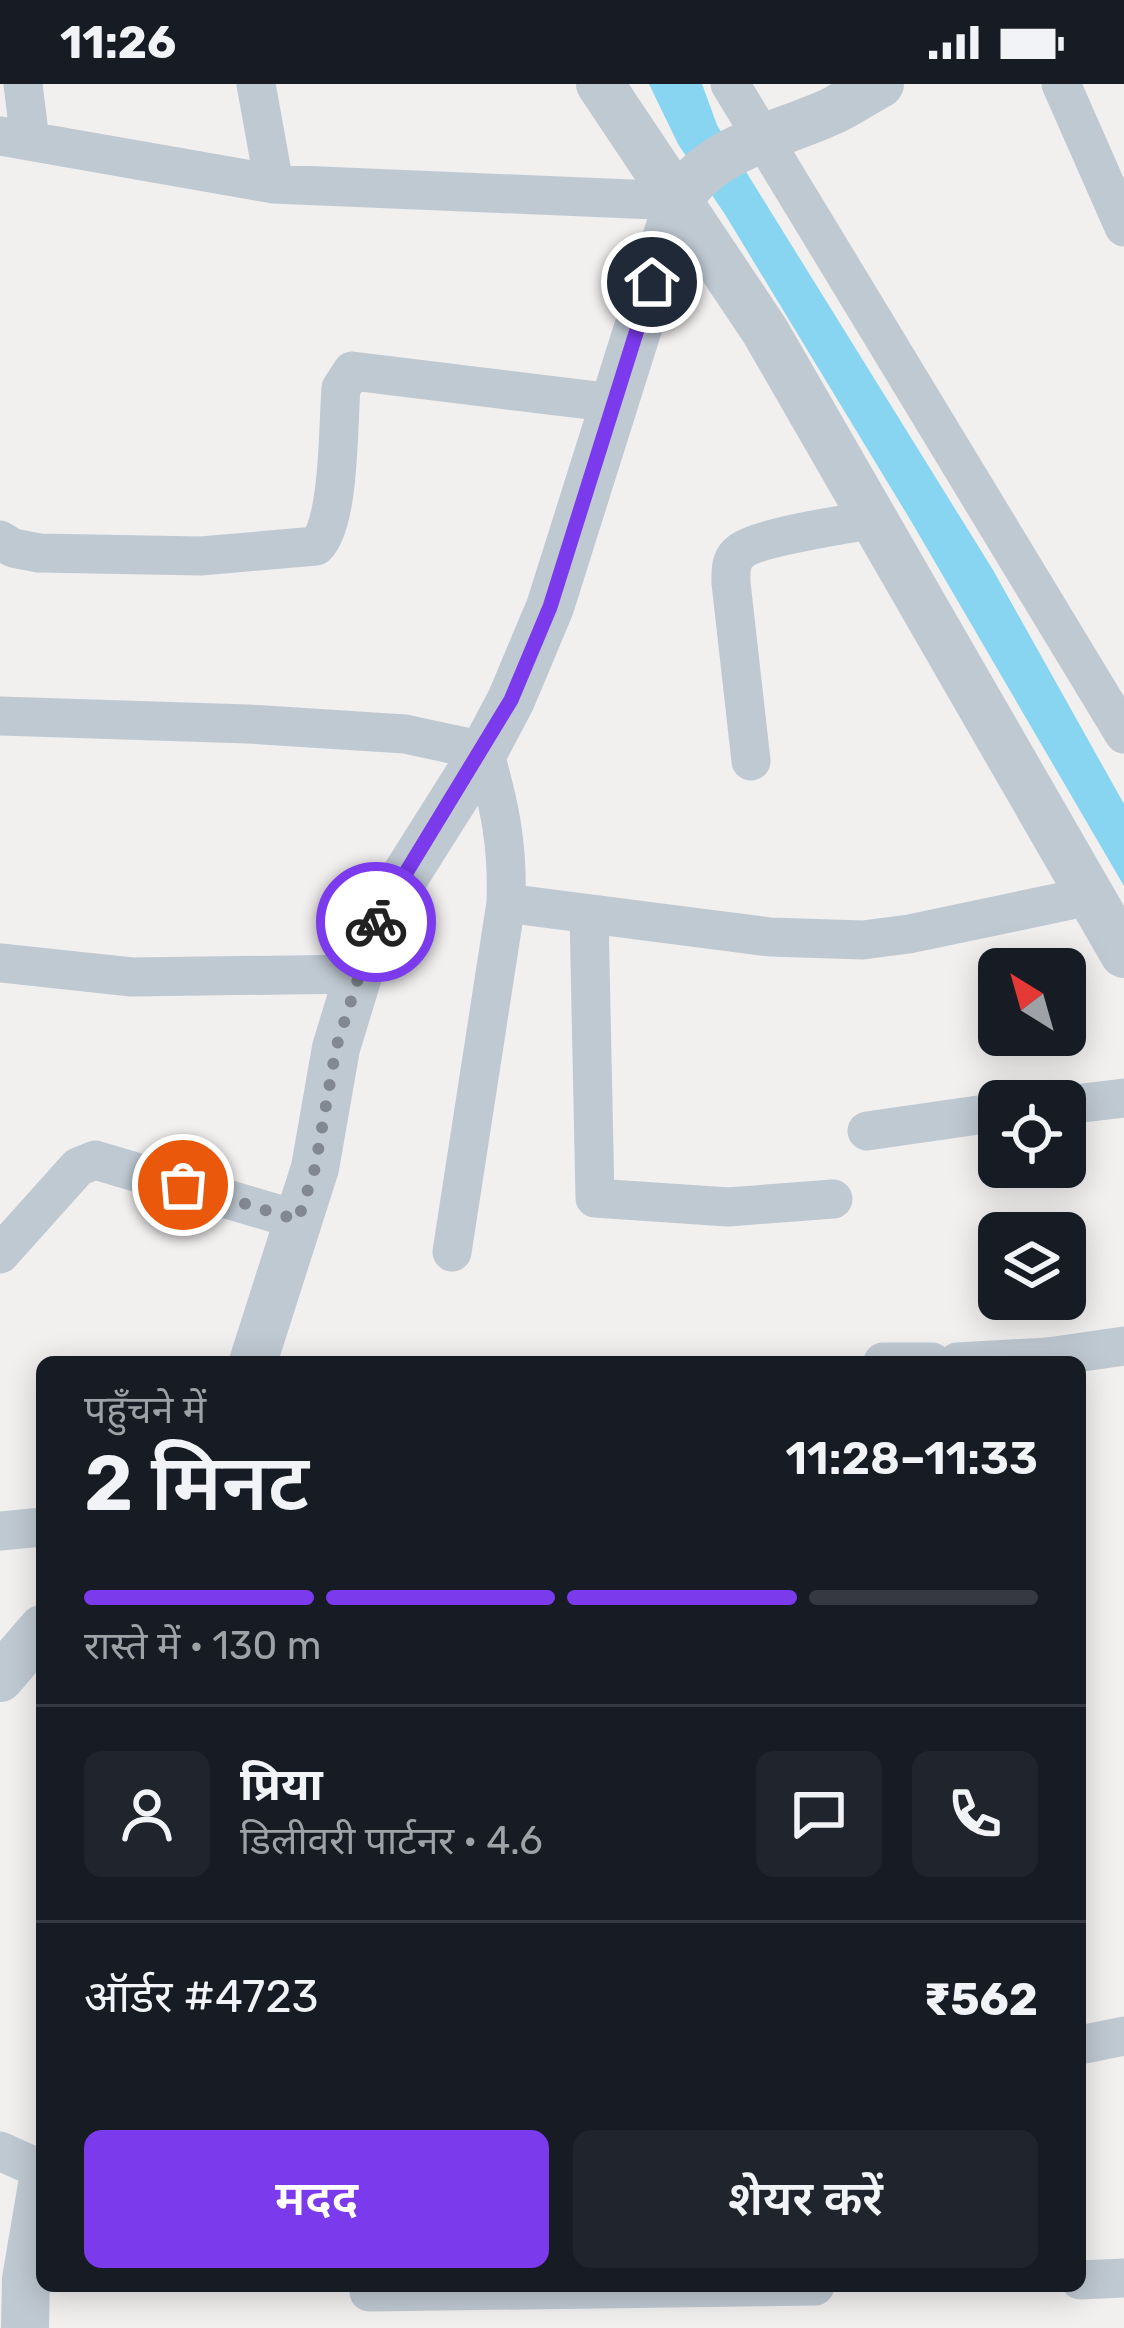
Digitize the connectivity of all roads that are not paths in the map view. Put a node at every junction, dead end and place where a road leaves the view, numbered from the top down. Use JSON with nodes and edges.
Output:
{"nodes":[{"id":1,"x":22,"y":84,"type":"edge"},
{"id":2,"x":256,"y":84,"type":"edge"},
{"id":3,"x":600,"y":84,"type":"edge"},
{"id":4,"x":730,"y":84,"type":"edge"},
{"id":5,"x":880,"y":84,"type":"edge"},
{"id":6,"x":1061,"y":84,"type":"edge"},
{"id":7,"x":15,"y":138,"type":"edge"},
{"id":8,"x":753,"y":140,"type":"junction"},
{"id":9,"x":274,"y":184,"type":"junction"},
{"id":10,"x":683,"y":192,"type":"junction"},
{"id":11,"x":1124,"y":227,"type":"edge"},
{"id":12,"x":614,"y":403,"type":"junction"},
{"id":13,"x":873,"y":519,"type":"junction"},
{"id":14,"x":0,"y":540,"type":"edge"},
{"id":15,"x":0,"y":716,"type":"edge"},
{"id":16,"x":1124,"y":734,"type":"edge"},
{"id":17,"x":484,"y":751,"type":"junction"},
{"id":18,"x":751,"y":761,"type":"dead end"},
{"id":19,"x":1090,"y":896,"type":"junction"},
{"id":20,"x":506,"y":903,"type":"junction"},
{"id":21,"x":589,"y":914,"type":"junction"},
{"id":22,"x":1124,"y":954,"type":"edge"},
{"id":23,"x":0,"y":963,"type":"edge"},
{"id":24,"x":359,"y":974,"type":"junction"},
{"id":25,"x":1124,"y":1098,"type":"edge"},
{"id":26,"x":1086,"y":1103,"type":"edge"},
{"id":27,"x":978,"y":1115,"type":"edge"},
{"id":28,"x":867,"y":1131,"type":"dead end"},
{"id":29,"x":833,"y":1199,"type":"dead end"},
{"id":30,"x":298,"y":1220,"type":"junction"},
{"id":31,"x":452,"y":1252,"type":"dead end"},
{"id":32,"x":0,"y":1254,"type":"edge"},
{"id":33,"x":1124,"y":1346,"type":"edge"},
{"id":34,"x":255,"y":1356,"type":"edge"},
{"id":35,"x":1055,"y":1356,"type":"edge"},
{"id":36,"x":36,"y":1528,"type":"edge"},
{"id":37,"x":0,"y":1531,"type":"edge"},
{"id":38,"x":36,"y":1636,"type":"edge"},
{"id":39,"x":0,"y":1678,"type":"edge"},
{"id":40,"x":1124,"y":2036,"type":"edge"},
{"id":41,"x":1086,"y":2044,"type":"edge"},
{"id":42,"x":0,"y":2150,"type":"edge"},
{"id":43,"x":36,"y":2167,"type":"edge"},
{"id":44,"x":36,"y":2218,"type":"edge"},
{"id":45,"x":13,"y":2277,"type":"edge"},
{"id":46,"x":1124,"y":2278,"type":"edge"},
{"id":47,"x":1086,"y":2280,"type":"edge"},
{"id":48,"x":647,"y":2292,"type":"edge"},
{"id":49,"x":368,"y":2302,"type":"edge"},
{"id":50,"x":26,"y":2328,"type":"edge"}],
"edges":[{"from":1,"to":7,"type":"street"},
{"from":2,"to":9,"type":"street"},
{"from":3,"to":10,"type":"street"},
{"from":4,"to":8,"type":"street"},
{"from":5,"to":8,"type":"street"},
{"from":6,"to":11,"type":"street"},
{"from":7,"to":9,"type":"street"},
{"from":8,"to":10,"type":"street"},
{"from":8,"to":16,"type":"street"},
{"from":9,"to":10,"type":"street"},
{"from":10,"to":12,"type":"street"},
{"from":10,"to":13,"type":"street"},
{"from":12,"to":14,"type":"street"},
{"from":12,"to":17,"type":"street"},
{"from":13,"to":18,"type":"street"},
{"from":13,"to":19,"type":"street"},
{"from":15,"to":17,"type":"street"},
{"from":17,"to":20,"type":"street"},
{"from":17,"to":24,"type":"street"},
{"from":19,"to":21,"type":"street"},
{"from":19,"to":22,"type":"street"},
{"from":20,"to":21,"type":"street"},
{"from":20,"to":31,"type":"street"},
{"from":21,"to":29,"type":"street"},
{"from":23,"to":24,"type":"street"},
{"from":24,"to":30,"type":"street"},
{"from":25,"to":26,"type":"street"},
{"from":27,"to":28,"type":"street"},
{"from":30,"to":32,"type":"street"},
{"from":30,"to":34,"type":"street"},
{"from":33,"to":35,"type":"street"},
{"from":36,"to":37,"type":"street"},
{"from":38,"to":39,"type":"street"},
{"from":40,"to":41,"type":"street"},
{"from":42,"to":43,"type":"street"},
{"from":44,"to":45,"type":"street"},
{"from":45,"to":50,"type":"street"},
{"from":46,"to":47,"type":"street"},
{"from":48,"to":49,"type":"street"}]}
